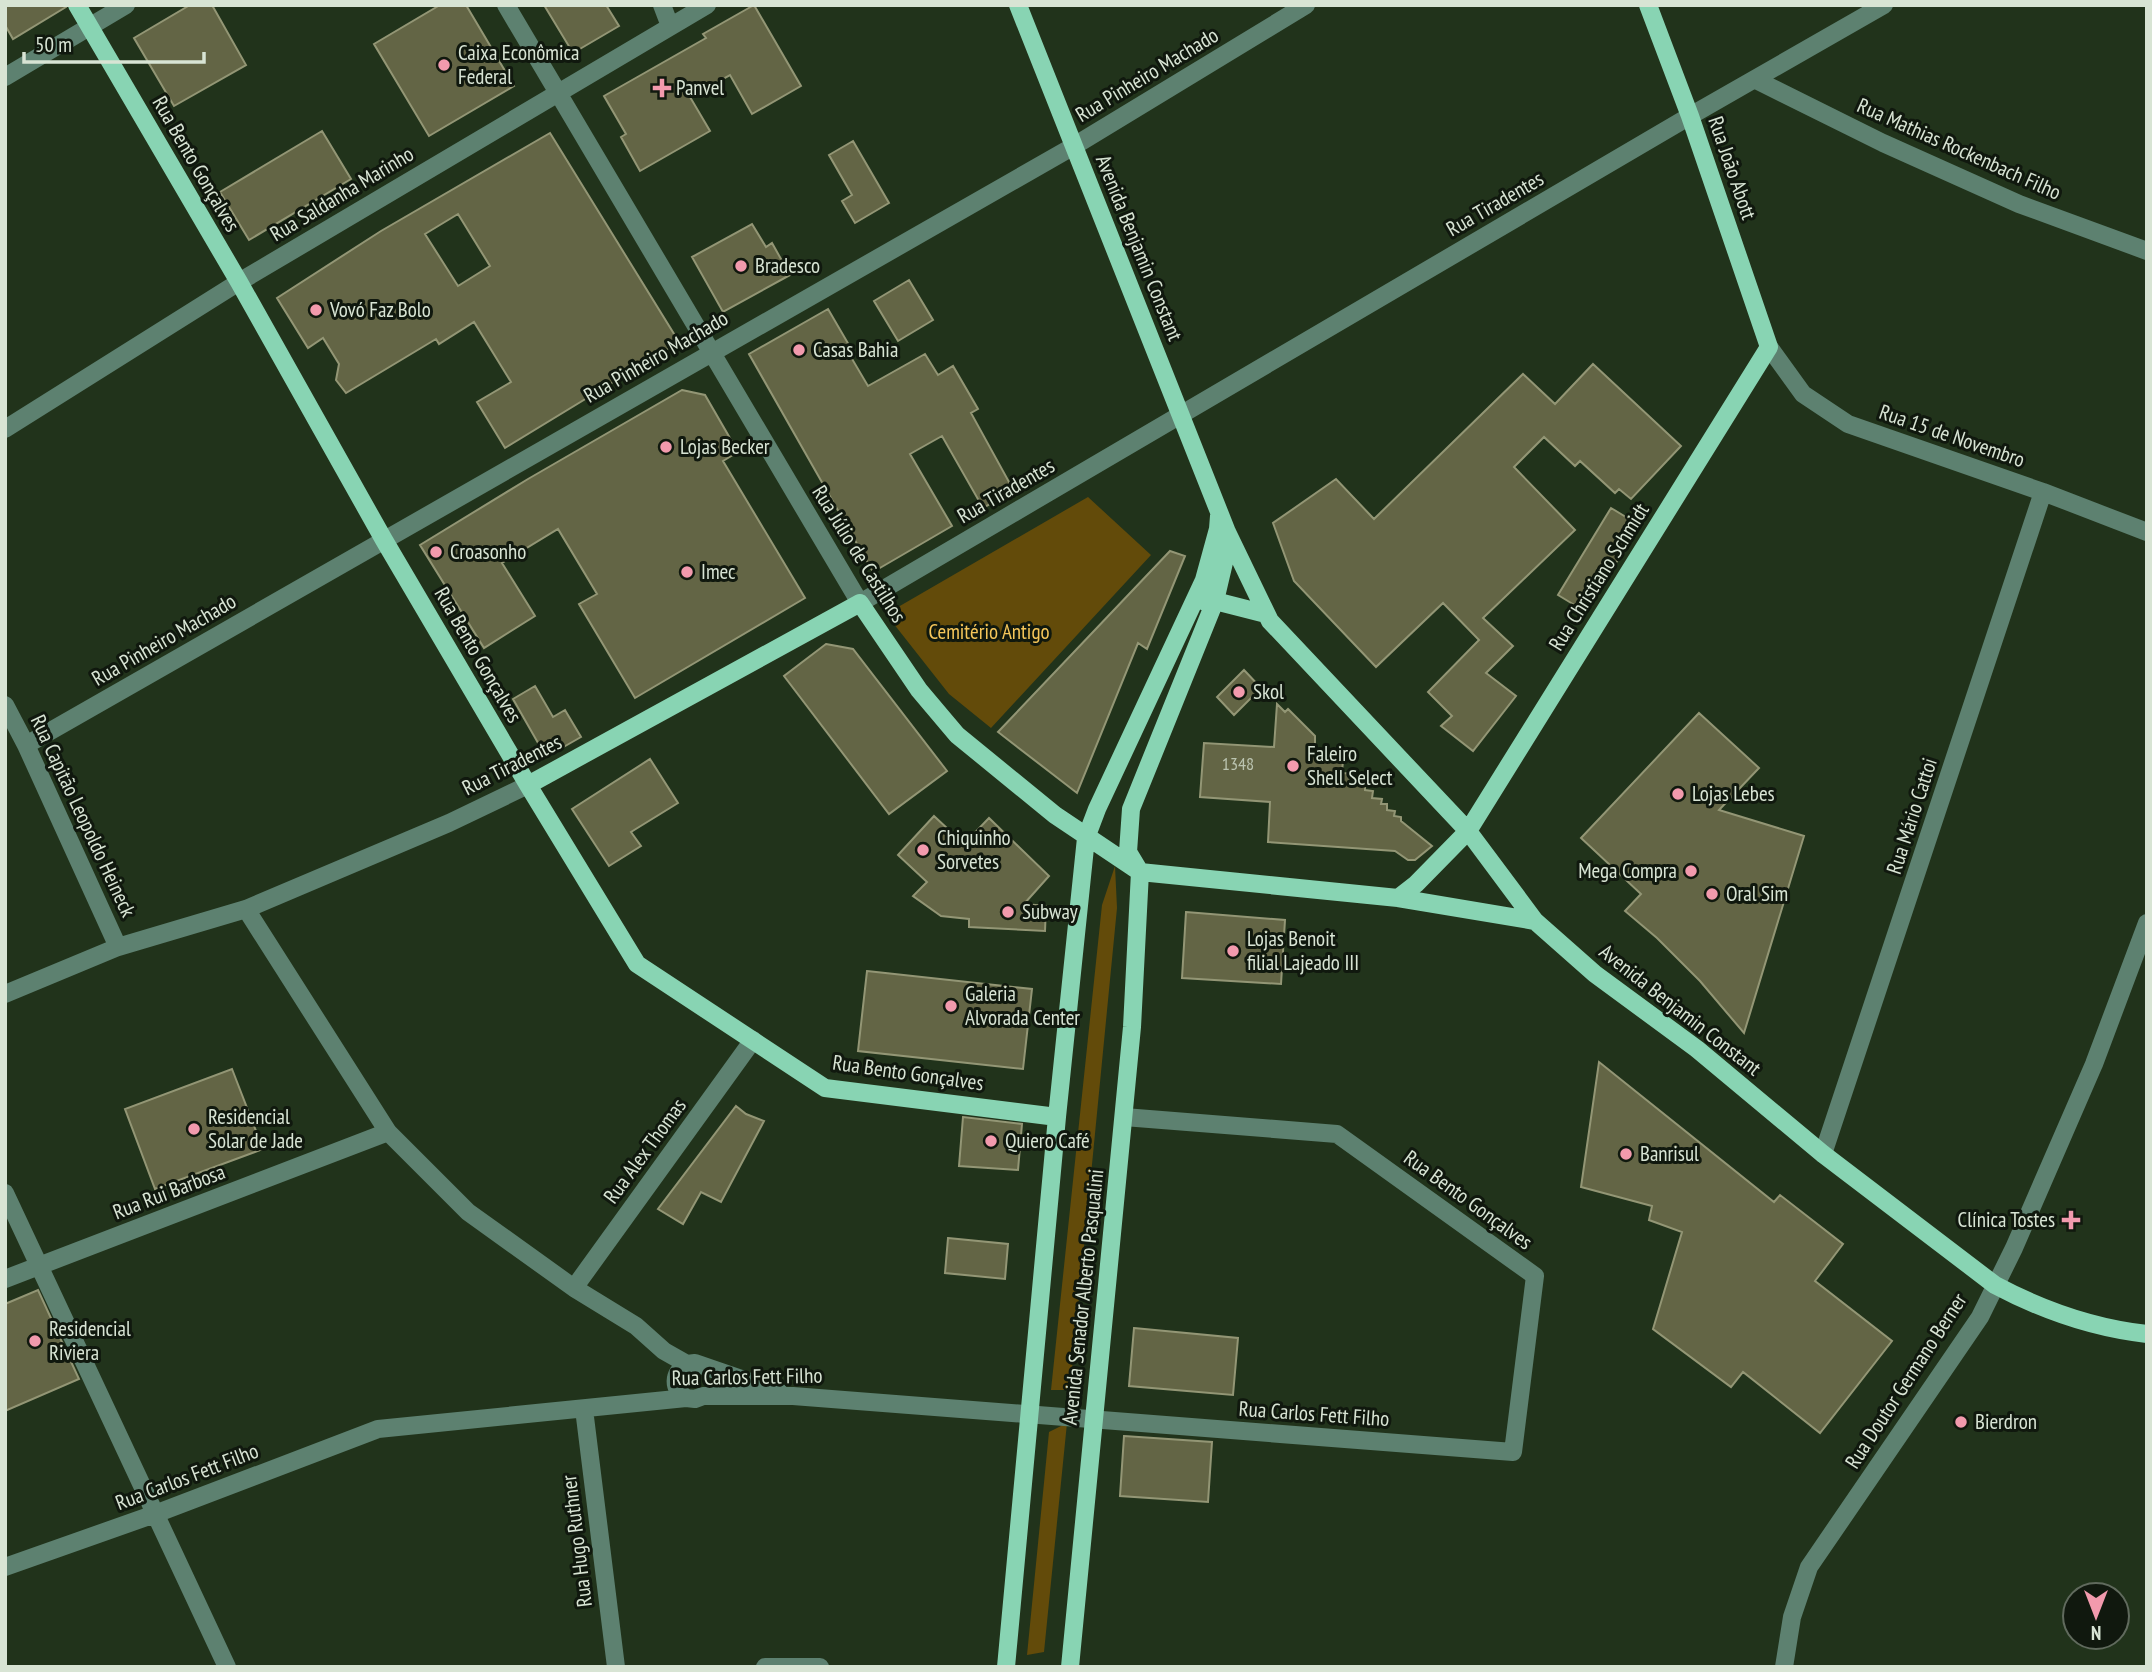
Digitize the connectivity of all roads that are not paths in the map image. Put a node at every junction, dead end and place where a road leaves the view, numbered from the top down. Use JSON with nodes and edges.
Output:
{"nodes":[{"id":1,"x":77,"y":5,"type":"edge"},
{"id":2,"x":126,"y":5,"type":"edge"},
{"id":3,"x":506,"y":5,"type":"edge"},
{"id":4,"x":662,"y":5,"type":"edge"},
{"id":5,"x":707,"y":5,"type":"edge"},
{"id":6,"x":1018,"y":5,"type":"edge"},
{"id":7,"x":1306,"y":5,"type":"edge"},
{"id":8,"x":1648,"y":5,"type":"edge"},
{"id":9,"x":1884,"y":5,"type":"edge"},
{"id":10,"x":670,"y":26,"type":"junction"},
{"id":11,"x":90,"y":27,"type":"junction"},
{"id":12,"x":5,"y":77,"type":"edge"},
{"id":13,"x":1756,"y":80,"type":"junction"},
{"id":14,"x":556,"y":94,"type":"junction"},
{"id":15,"x":1690,"y":116,"type":"junction"},
{"id":16,"x":1074,"y":146,"type":"junction"},
{"id":17,"x":2147,"y":251,"type":"edge"},
{"id":18,"x":239,"y":282,"type":"junction"},
{"id":19,"x":1769,"y":347,"type":"junction"},
{"id":20,"x":710,"y":352,"type":"junction"},
{"id":21,"x":1181,"y":415,"type":"junction"},
{"id":22,"x":5,"y":429,"type":"edge"},
{"id":23,"x":2043,"y":492,"type":"junction"},
{"id":24,"x":1219,"y":509,"type":"junction"},
{"id":25,"x":1227,"y":532,"type":"junction"},
{"id":26,"x":2147,"y":532,"type":"edge"},
{"id":27,"x":384,"y":540,"type":"junction"},
{"id":28,"x":1204,"y":580,"type":"joint"},
{"id":29,"x":1215,"y":601,"type":"junction"},
{"id":30,"x":1195,"y":602,"type":"junction"},
{"id":31,"x":860,"y":603,"type":"junction"},
{"id":32,"x":1266,"y":614,"type":"junction"},
{"id":33,"x":5,"y":705,"type":"edge"},
{"id":34,"x":26,"y":745,"type":"junction"},
{"id":35,"x":528,"y":785,"type":"junction"},
{"id":36,"x":1468,"y":831,"type":"junction"},
{"id":37,"x":1087,"y":838,"type":"junction"},
{"id":38,"x":1140,"y":872,"type":"junction"},
{"id":39,"x":1398,"y":898,"type":"junction"},
{"id":40,"x":246,"y":909,"type":"junction"},
{"id":41,"x":1535,"y":921,"type":"junction"},
{"id":42,"x":2147,"y":923,"type":"edge"},
{"id":43,"x":118,"y":947,"type":"junction"},
{"id":44,"x":5,"y":994,"type":"edge"},
{"id":45,"x":753,"y":1040,"type":"junction"},
{"id":46,"x":1057,"y":1117,"type":"junction"},
{"id":47,"x":1124,"y":1118,"type":"junction"},
{"id":48,"x":388,"y":1132,"type":"junction"},
{"id":49,"x":1823,"y":1154,"type":"junction"},
{"id":50,"x":5,"y":1193,"type":"edge"},
{"id":51,"x":41,"y":1266,"type":"junction"},
{"id":52,"x":5,"y":1279,"type":"edge"},
{"id":53,"x":1995,"y":1284,"type":"junction"},
{"id":54,"x":574,"y":1288,"type":"junction"},
{"id":55,"x":2147,"y":1334,"type":"edge"},
{"id":56,"x":688,"y":1381,"type":"junction"},
{"id":57,"x":793,"y":1396,"type":"junction"},
{"id":58,"x":584,"y":1409,"type":"junction"},
{"id":59,"x":1030,"y":1414,"type":"junction"},
{"id":60,"x":1094,"y":1419,"type":"junction"},
{"id":61,"x":1513,"y":1452,"type":"joint"},
{"id":62,"x":155,"y":1514,"type":"junction"},
{"id":63,"x":5,"y":1567,"type":"edge"},
{"id":64,"x":227,"y":1667,"type":"edge"},
{"id":65,"x":616,"y":1667,"type":"edge"},
{"id":66,"x":765,"y":1667,"type":"edge"},
{"id":67,"x":820,"y":1667,"type":"edge"},
{"id":68,"x":1006,"y":1667,"type":"edge"},
{"id":69,"x":1070,"y":1667,"type":"edge"},
{"id":70,"x":1784,"y":1667,"type":"edge"}],
"edges":[{"from":1,"to":11,"type":"main road","name":"Rua Bento Gonçalves"},
{"from":2,"to":11,"type":"street"},
{"from":3,"to":14,"type":"street","name":"Rua Júlio de Castilhos"},
{"from":4,"to":10,"type":"street"},
{"from":5,"to":10,"type":"street","name":"Rua Saldanha Marinho"},
{"from":6,"to":16,"type":"main road","name":"Avenida Benjamin Constant"},
{"from":7,"to":16,"type":"street","name":"Rua Pinheiro Machado"},
{"from":8,"to":15,"type":"main road","name":"Rua João Abott"},
{"from":9,"to":13,"type":"street","name":"Rua Tiradentes"},
{"from":10,"to":14,"type":"street","name":"Rua Saldanha Marinho"},
{"from":11,"to":12,"type":"street"},
{"from":11,"to":18,"type":"main road","name":"Rua Bento Gonçalves"},
{"from":13,"to":15,"type":"street","name":"Rua Tiradentes"},
{"from":13,"to":17,"type":"street","name":"Rua Mathias Rockenbach Filho"},
{"from":14,"to":18,"type":"street","name":"Rua Saldanha Marinho"},
{"from":14,"to":20,"type":"street","name":"Rua Júlio de Castilhos"},
{"from":15,"to":19,"type":"main road","name":"Rua João Abott"},
{"from":15,"to":21,"type":"street","name":"Rua Tiradentes"},
{"from":16,"to":20,"type":"street","name":"Rua Pinheiro Machado"},
{"from":16,"to":21,"type":"main road","name":"Avenida Benjamin Constant"},
{"from":18,"to":22,"type":"street","name":"Rua Saldanha Marinho"},
{"from":18,"to":27,"type":"main road","name":"Rua Bento Gonçalves"},
{"from":19,"to":23,"type":"street","name":"Rua 15 de Novembro"},
{"from":19,"to":36,"type":"main road","name":"Rua Christiano Schmidt"},
{"from":20,"to":27,"type":"street","name":"Rua Pinheiro Machado"},
{"from":20,"to":31,"type":"street","name":"Rua Júlio de Castilhos"},
{"from":21,"to":24,"type":"main road","name":"Avenida Benjamin Constant"},
{"from":21,"to":31,"type":"street","name":"Rua Tiradentes"},
{"from":23,"to":26,"type":"street","name":"Rua 15 de Novembro"},
{"from":23,"to":49,"type":"street","name":"Rua Mário Cattoi"},
{"from":24,"to":25,"type":"main road","name":"Avenida Benjamin Constant"},
{"from":24,"to":28,"type":"main road","name":"Avenida Benjamin Constant"},
{"from":25,"to":29,"type":"main road","name":"Avenida Senador Alberto Pasqualini"},
{"from":25,"to":32,"type":"main road","name":"Avenida Benjamin Constant"},
{"from":27,"to":34,"type":"street","name":"Rua Pinheiro Machado"},
{"from":27,"to":35,"type":"main road","name":"Rua Bento Gonçalves"},
{"from":28,"to":30,"type":"main road","name":"Avenida Senador Alberto Pasqualini"},
{"from":29,"to":30,"type":"main road"},
{"from":29,"to":32,"type":"main road"},
{"from":29,"to":38,"type":"main road","name":"Avenida Senador Alberto Pasqualini"},
{"from":30,"to":37,"type":"main road","name":"Avenida Senador Alberto Pasqualini"},
{"from":31,"to":35,"type":"main road","name":"Rua Tiradentes"},
{"from":31,"to":37,"type":"main road","name":"Rua Júlio de Castilhos"},
{"from":32,"to":36,"type":"main road","name":"Avenida Benjamin Constant"},
{"from":33,"to":34,"type":"street","name":"Rua Capitão Leopoldo Heineck"},
{"from":34,"to":43,"type":"street","name":"Rua Capitão Leopoldo Heineck"},
{"from":35,"to":40,"type":"street","name":"Rua Tiradentes"},
{"from":35,"to":45,"type":"main road","name":"Rua Bento Gonçalves"},
{"from":36,"to":39,"type":"main road"},
{"from":36,"to":41,"type":"main road","name":"Avenida Benjamin Constant"},
{"from":37,"to":38,"type":"main road","name":"Rua Júlio de Castilhos"},
{"from":37,"to":46,"type":"main road","name":"Avenida Senador Alberto Pasqualini"},
{"from":38,"to":39,"type":"main road","name":"Rua Júlio de Castilhos"},
{"from":38,"to":47,"type":"main road","name":"Avenida Senador Alberto Pasqualini"},
{"from":39,"to":41,"type":"main road","name":"Rua Júlio de Castilhos"},
{"from":40,"to":43,"type":"street","name":"Rua Tiradentes"},
{"from":40,"to":48,"type":"street"},
{"from":41,"to":49,"type":"main road","name":"Avenida Benjamin Constant"},
{"from":42,"to":53,"type":"street","name":"Rua Doutor Germano Berner"},
{"from":43,"to":44,"type":"street","name":"Rua Tiradentes"},
{"from":45,"to":46,"type":"main road","name":"Rua Bento Gonçalves"},
{"from":45,"to":54,"type":"street","name":"Rua Alex Thomas"},
{"from":46,"to":59,"type":"main road","name":"Avenida Senador Alberto Pasqualini"},
{"from":47,"to":60,"type":"main road","name":"Avenida Senador Alberto Pasqualini"},
{"from":47,"to":61,"type":"street","name":"Rua Bento Gonçalves"},
{"from":48,"to":51,"type":"street","name":"Rua Rui Barbosa"},
{"from":48,"to":54,"type":"street"},
{"from":49,"to":53,"type":"main road","name":"Avenida Benjamin Constant"},
{"from":50,"to":51,"type":"street"},
{"from":51,"to":52,"type":"street","name":"Rua Rui Barbosa"},
{"from":51,"to":62,"type":"street"},
{"from":53,"to":55,"type":"main road","name":"Avenida Benjamin Constant"},
{"from":53,"to":70,"type":"street","name":"Rua Doutor Germano Berner"},
{"from":54,"to":56,"type":"street"},
{"from":56,"to":57,"type":"street"},
{"from":56,"to":57,"type":"street","name":"Rua Carlos Fett Filho"},
{"from":56,"to":58,"type":"street","name":"Rua Carlos Fett Filho"},
{"from":57,"to":59,"type":"street","name":"Rua Carlos Fett Filho"},
{"from":58,"to":62,"type":"street","name":"Rua Carlos Fett Filho"},
{"from":58,"to":65,"type":"street","name":"Rua Hugo Ruthner"},
{"from":59,"to":60,"type":"street","name":"Rua Carlos Fett Filho"},
{"from":59,"to":68,"type":"main road","name":"Avenida Senador Alberto Pasqualini"},
{"from":60,"to":61,"type":"street","name":"Rua Carlos Fett Filho"},
{"from":60,"to":69,"type":"main road","name":"Avenida Senador Alberto Pasqualini"},
{"from":62,"to":63,"type":"street","name":"Rua Carlos Fett Filho"},
{"from":62,"to":64,"type":"street"},
{"from":66,"to":67,"type":"street"}]}
